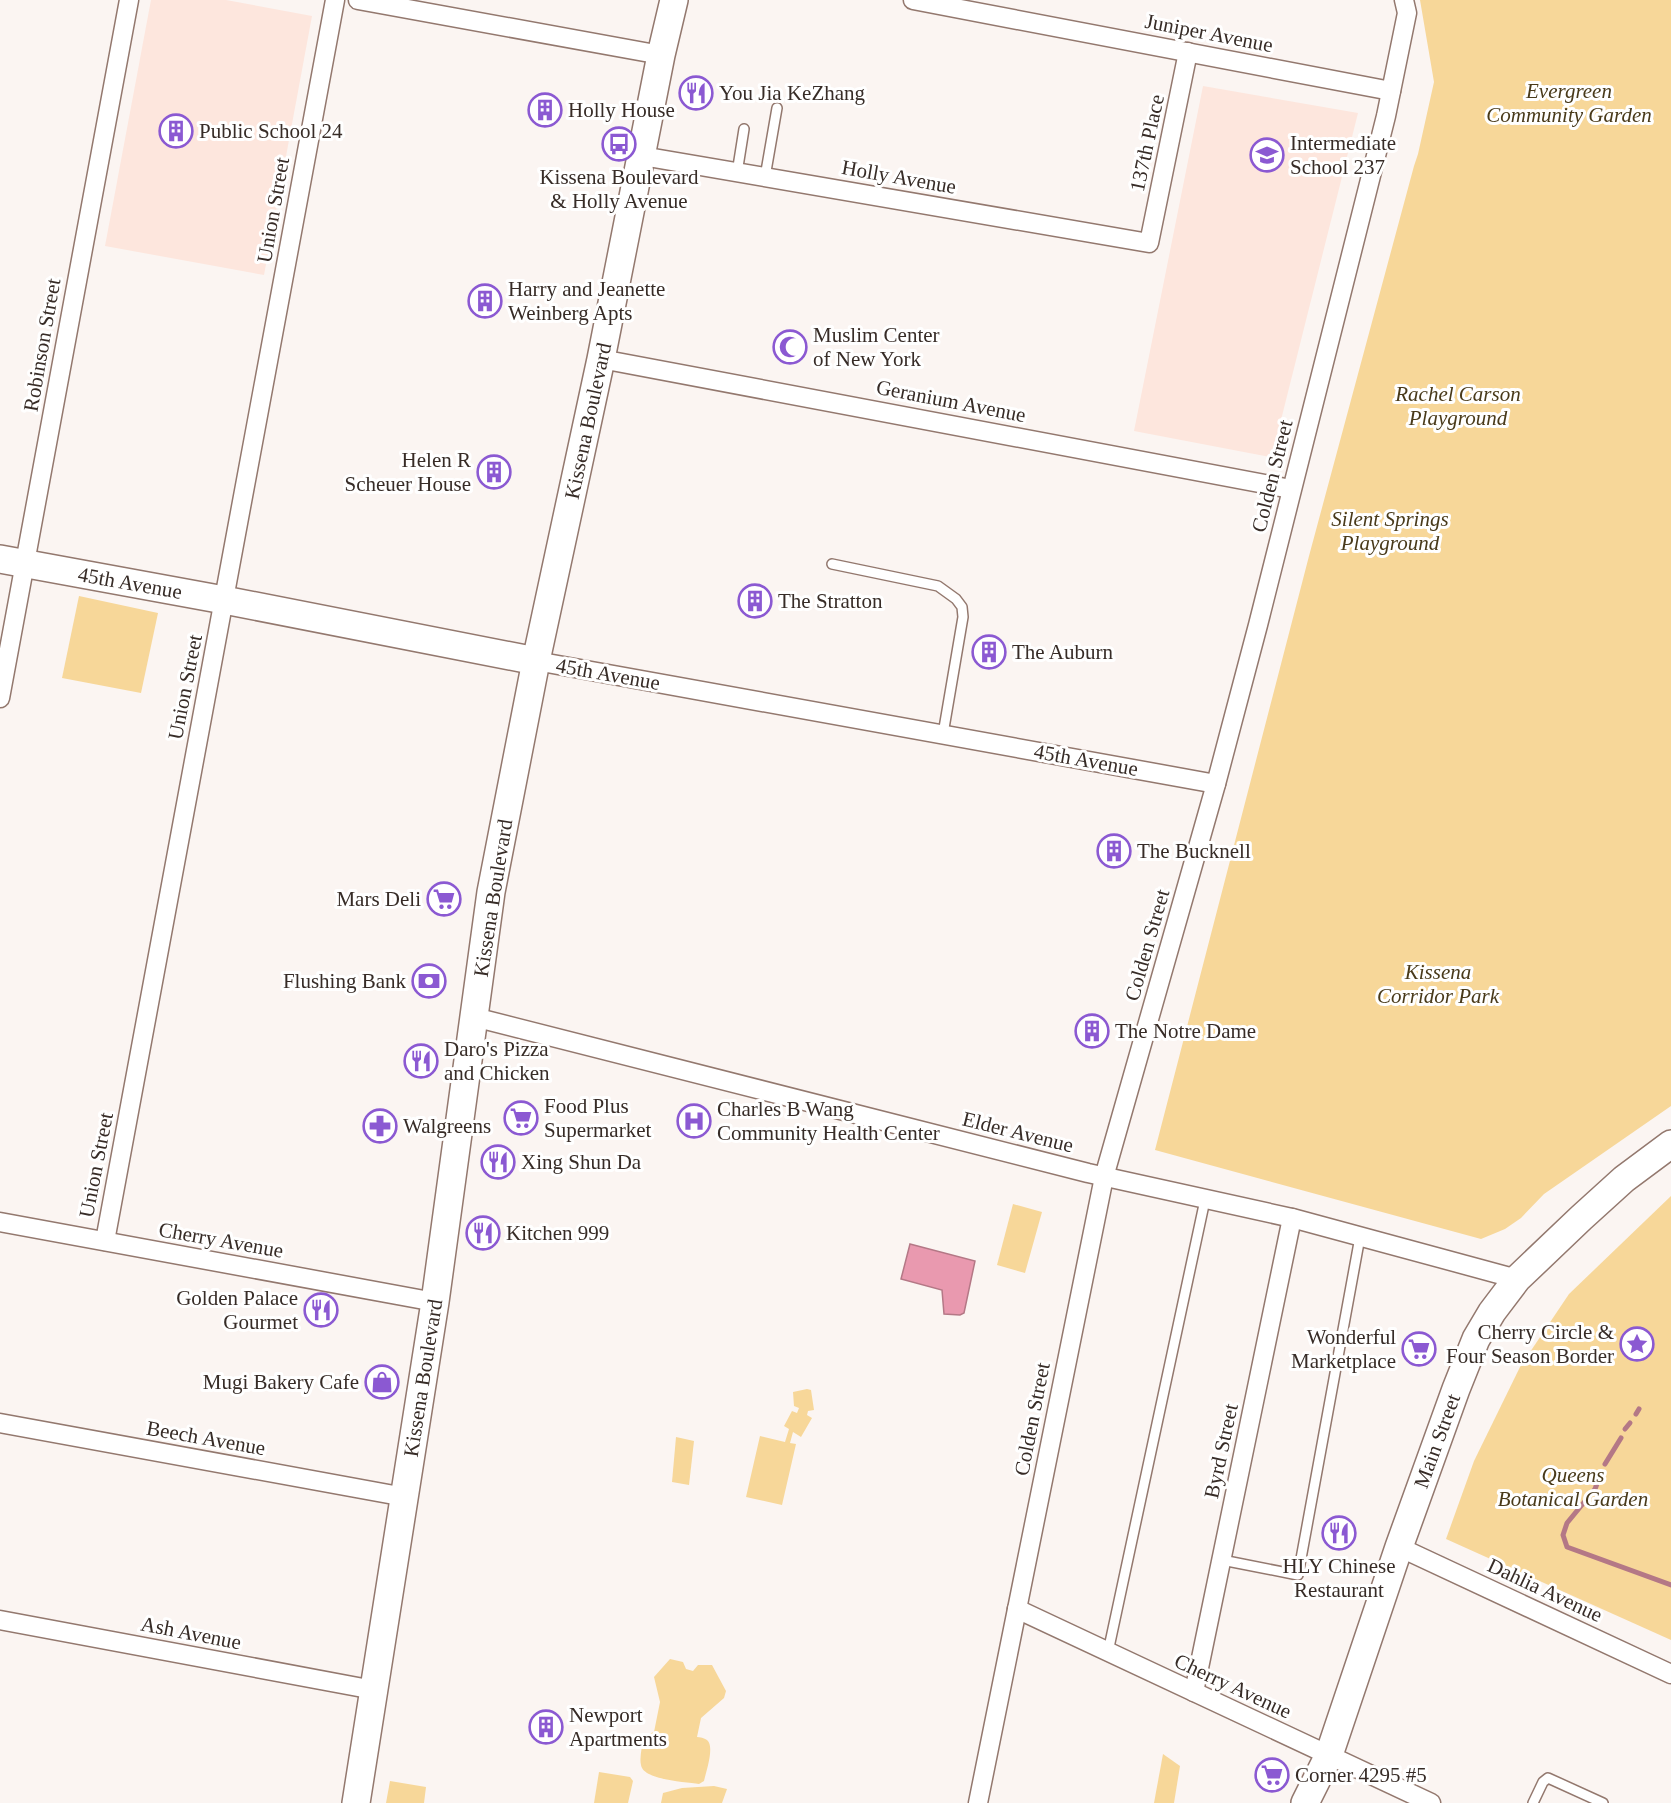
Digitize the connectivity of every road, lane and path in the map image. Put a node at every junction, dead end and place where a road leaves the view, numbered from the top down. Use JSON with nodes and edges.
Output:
{"nodes":[{"id":1,"x":129,"y":0,"type":"edge"},
{"id":2,"x":335,"y":0,"type":"edge"},
{"id":3,"x":358,"y":0,"type":"edge"},
{"id":4,"x":674,"y":0,"type":"edge"},
{"id":5,"x":913,"y":0,"type":"edge"},
{"id":6,"x":1404,"y":0,"type":"edge"},
{"id":7,"x":1188,"y":52,"type":"junction"},
{"id":8,"x":661,"y":55,"type":"junction"},
{"id":9,"x":1391,"y":91,"type":"junction"},
{"id":10,"x":777,"y":108,"type":"dead end"},
{"id":11,"x":744,"y":129,"type":"dead end"},
{"id":12,"x":642,"y":156,"type":"junction"},
{"id":13,"x":737,"y":172,"type":"junction"},
{"id":14,"x":765,"y":177,"type":"junction"},
{"id":15,"x":1149,"y":243,"type":"joint"},
{"id":16,"x":602,"y":358,"type":"junction"},
{"id":17,"x":1291,"y":489,"type":"junction"},
{"id":18,"x":12,"y":561,"type":"edge"},
{"id":19,"x":832,"y":564,"type":"dead end"},
{"id":20,"x":224,"y":600,"type":"junction"},
{"id":21,"x":536,"y":661,"type":"junction"},
{"id":22,"x":0,"y":698,"type":"edge"},
{"id":23,"x":943,"y":734,"type":"junction"},
{"id":24,"x":1216,"y":784,"type":"junction"},
{"id":25,"x":474,"y":1017,"type":"junction"},
{"id":26,"x":1671,"y":1144,"type":"edge"},
{"id":27,"x":1104,"y":1177,"type":"junction"},
{"id":28,"x":1205,"y":1200,"type":"junction"},
{"id":29,"x":1293,"y":1218,"type":"junction"},
{"id":30,"x":0,"y":1222,"type":"edge"},
{"id":31,"x":1360,"y":1237,"type":"junction"},
{"id":32,"x":105,"y":1241,"type":"junction"},
{"id":33,"x":1517,"y":1279,"type":"junction"},
{"id":34,"x":435,"y":1302,"type":"junction"},
{"id":35,"x":0,"y":1423,"type":"edge"},
{"id":36,"x":405,"y":1497,"type":"junction"},
{"id":37,"x":1400,"y":1547,"type":"junction"},
{"id":38,"x":1222,"y":1560,"type":"junction"},
{"id":39,"x":1017,"y":1609,"type":"junction"},
{"id":40,"x":0,"y":1620,"type":"edge"},
{"id":41,"x":1108,"y":1652,"type":"junction"},
{"id":42,"x":1671,"y":1674,"type":"edge"},
{"id":43,"x":374,"y":1690,"type":"junction"},
{"id":44,"x":1194,"y":1692,"type":"junction"},
{"id":45,"x":1329,"y":1755,"type":"junction"},
{"id":46,"x":356,"y":1803,"type":"edge"},
{"id":47,"x":978,"y":1803,"type":"edge"},
{"id":48,"x":1305,"y":1803,"type":"edge"},
{"id":49,"x":1431,"y":1803,"type":"edge"},
{"id":50,"x":1533,"y":1803,"type":"edge"},
{"id":51,"x":1604,"y":1803,"type":"edge"}],
"edges":[{"from":1,"to":18,"type":"street","name":"Robinson Street"},
{"from":2,"to":20,"type":"street","name":"Union Street"},
{"from":3,"to":8,"type":"street"},
{"from":4,"to":8,"type":"main road","name":"Kissena Boulevard"},
{"from":5,"to":7,"type":"street","name":"Juniper Avenue"},
{"from":6,"to":9,"type":"street","name":"Colden Street"},
{"from":7,"to":9,"type":"street","name":"Juniper Avenue"},
{"from":7,"to":15,"type":"street","name":"137th Place"},
{"from":8,"to":12,"type":"main road","name":"Kissena Boulevard"},
{"from":9,"to":17,"type":"street","name":"Colden Street"},
{"from":10,"to":14,"type":"lane"},
{"from":11,"to":13,"type":"lane"},
{"from":12,"to":13,"type":"street","name":"Holly Avenue"},
{"from":12,"to":16,"type":"main road","name":"Kissena Boulevard"},
{"from":13,"to":14,"type":"street","name":"Holly Avenue"},
{"from":14,"to":15,"type":"street","name":"Holly Avenue"},
{"from":16,"to":17,"type":"street","name":"Geranium Avenue"},
{"from":16,"to":21,"type":"main road","name":"Kissena Boulevard"},
{"from":17,"to":24,"type":"street","name":"Colden Street"},
{"from":18,"to":20,"type":"main road","name":"45th Avenue"},
{"from":18,"to":22,"type":"street","name":"Robinson Street"},
{"from":19,"to":23,"type":"lane"},
{"from":20,"to":21,"type":"main road","name":"45th Avenue"},
{"from":20,"to":32,"type":"street","name":"Union Street"},
{"from":21,"to":23,"type":"street","name":"45th Avenue"},
{"from":21,"to":25,"type":"main road","name":"Kissena Boulevard"},
{"from":23,"to":24,"type":"street","name":"45th Avenue"},
{"from":24,"to":27,"type":"street","name":"Colden Street"},
{"from":25,"to":27,"type":"street","name":"Elder Avenue"},
{"from":25,"to":34,"type":"main road","name":"Kissena Boulevard"},
{"from":26,"to":33,"type":"main road","name":"Main Street"},
{"from":27,"to":28,"type":"street","name":"Elder Avenue"},
{"from":27,"to":39,"type":"street","name":"Colden Street"},
{"from":28,"to":29,"type":"street","name":"Elder Avenue"},
{"from":28,"to":41,"type":"lane"},
{"from":29,"to":31,"type":"street","name":"Elder Avenue"},
{"from":29,"to":38,"type":"street","name":"Byrd Street"},
{"from":30,"to":32,"type":"street","name":"Cherry Avenue"},
{"from":31,"to":33,"type":"street","name":"Elder Avenue"},
{"from":31,"to":38,"type":"lane"},
{"from":32,"to":34,"type":"street","name":"Cherry Avenue"},
{"from":33,"to":37,"type":"main road","name":"Main Street"},
{"from":34,"to":36,"type":"main road","name":"Kissena Boulevard"},
{"from":35,"to":36,"type":"street","name":"Beech Avenue"},
{"from":36,"to":43,"type":"main road","name":"Kissena Boulevard"},
{"from":37,"to":42,"type":"street","name":"Dahlia Avenue"},
{"from":37,"to":45,"type":"main road","name":"Main Street"},
{"from":38,"to":44,"type":"street","name":"Byrd Street"},
{"from":39,"to":41,"type":"street","name":"Cherry Avenue"},
{"from":39,"to":47,"type":"street","name":"Colden Street"},
{"from":40,"to":43,"type":"street","name":"Ash Avenue"},
{"from":41,"to":44,"type":"street","name":"Cherry Avenue"},
{"from":43,"to":46,"type":"main road","name":"Kissena Boulevard"},
{"from":44,"to":45,"type":"street","name":"Cherry Avenue"},
{"from":45,"to":48,"type":"main road","name":"Main Street"},
{"from":45,"to":49,"type":"street","name":"Cherry Avenue"},
{"from":50,"to":51,"type":"lane"}]}
